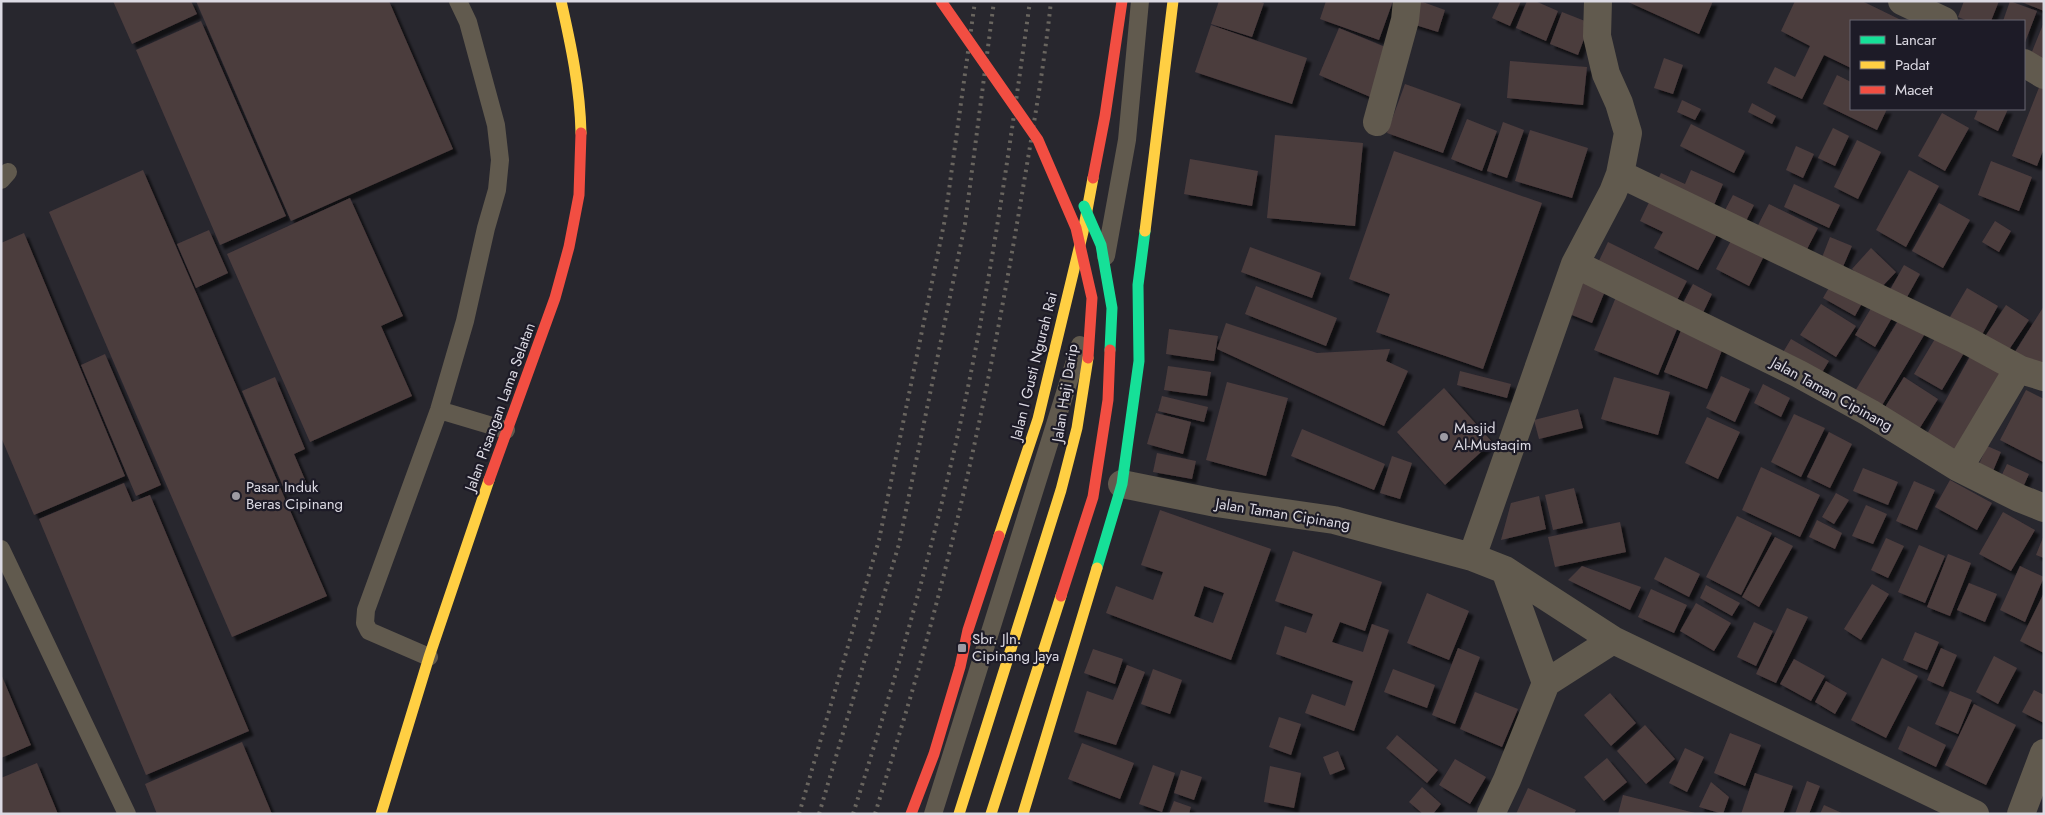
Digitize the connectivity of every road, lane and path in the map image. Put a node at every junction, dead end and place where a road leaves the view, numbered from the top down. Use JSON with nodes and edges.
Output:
{"nodes":[{"id":1,"x":458,"y":1,"type":"edge"},
{"id":2,"x":561,"y":1,"type":"edge"},
{"id":3,"x":941,"y":1,"type":"edge"},
{"id":4,"x":1122,"y":1,"type":"edge"},
{"id":5,"x":1140,"y":1,"type":"edge"},
{"id":6,"x":1173,"y":1,"type":"edge"},
{"id":7,"x":1407,"y":1,"type":"edge"},
{"id":8,"x":1598,"y":1,"type":"edge"},
{"id":9,"x":1902,"y":1,"type":"edge"},
{"id":10,"x":1942,"y":20,"type":"edge"},
{"id":11,"x":2025,"y":64,"type":"edge"},
{"id":12,"x":2044,"y":75,"type":"edge"},
{"id":13,"x":1378,"y":122,"type":"dead end"},
{"id":14,"x":1620,"y":174,"type":"junction"},
{"id":15,"x":1079,"y":194,"type":"dead end"},
{"id":16,"x":1575,"y":264,"type":"junction"},
{"id":17,"x":2033,"y":374,"type":"edge"},
{"id":18,"x":439,"y":410,"type":"junction"},
{"id":19,"x":506,"y":430,"type":"junction"},
{"id":20,"x":1959,"y":468,"type":"junction"},
{"id":21,"x":1122,"y":484,"type":"junction"},
{"id":22,"x":2044,"y":508,"type":"edge"},
{"id":23,"x":1,"y":549,"type":"edge"},
{"id":24,"x":1472,"y":557,"type":"junction"},
{"id":25,"x":1505,"y":570,"type":"junction"},
{"id":26,"x":1613,"y":640,"type":"junction"},
{"id":27,"x":429,"y":657,"type":"junction"},
{"id":28,"x":1546,"y":683,"type":"junction"},
{"id":29,"x":2044,"y":753,"type":"edge"},
{"id":30,"x":1026,"y":813,"type":"edge"},
{"id":31,"x":127,"y":814,"type":"edge"},
{"id":32,"x":380,"y":814,"type":"edge"},
{"id":33,"x":911,"y":814,"type":"edge"},
{"id":34,"x":933,"y":814,"type":"edge"},
{"id":35,"x":959,"y":814,"type":"edge"},
{"id":36,"x":991,"y":814,"type":"edge"},
{"id":37,"x":1490,"y":814,"type":"edge"},
{"id":38,"x":1975,"y":814,"type":"edge"},
{"id":39,"x":2021,"y":814,"type":"edge"}],
"edges":[{"from":1,"to":18,"type":"lane"},
{"from":2,"to":19,"type":"main road","name":"Jalan Pisangan Lama Selatan"},
{"from":3,"to":35,"type":"main road","name":"Jalan Haji Darip","bridge":true},
{"from":4,"to":33,"type":"main road","name":"Jalan I Gusti Ngurah Rai"},
{"from":5,"to":34,"type":"lane"},
{"from":6,"to":21,"type":"main road"},
{"from":7,"to":13,"type":"street"},
{"from":8,"to":14,"type":"street"},
{"from":9,"to":10,"type":"street"},
{"from":11,"to":12,"type":"street"},
{"from":14,"to":16,"type":"street"},
{"from":14,"to":17,"type":"street"},
{"from":15,"to":36,"type":"main road","bridge":true},
{"from":16,"to":20,"type":"street","name":"Jalan Taman Cipinang"},
{"from":16,"to":24,"type":"street"},
{"from":17,"to":20,"type":"street"},
{"from":18,"to":19,"type":"lane"},
{"from":18,"to":27,"type":"lane"},
{"from":19,"to":27,"type":"main road","name":"Jalan Pisangan Lama Selatan"},
{"from":20,"to":22,"type":"street","name":"Jalan Taman Cipinang"},
{"from":21,"to":24,"type":"street","name":"Jalan Taman Cipinang"},
{"from":21,"to":30,"type":"main road"},
{"from":23,"to":31,"type":"lane"},
{"from":24,"to":25,"type":"street","name":"Jalan Taman Cipinang"},
{"from":25,"to":26,"type":"street","name":"Jalan Taman Cipinang"},
{"from":25,"to":28,"type":"street"},
{"from":26,"to":28,"type":"street"},
{"from":26,"to":38,"type":"street","name":"Jalan Taman Cipinang"},
{"from":27,"to":32,"type":"main road","name":"Jalan Pisangan Lama Selatan"},
{"from":28,"to":37,"type":"street"},
{"from":29,"to":39,"type":"street"}]}
